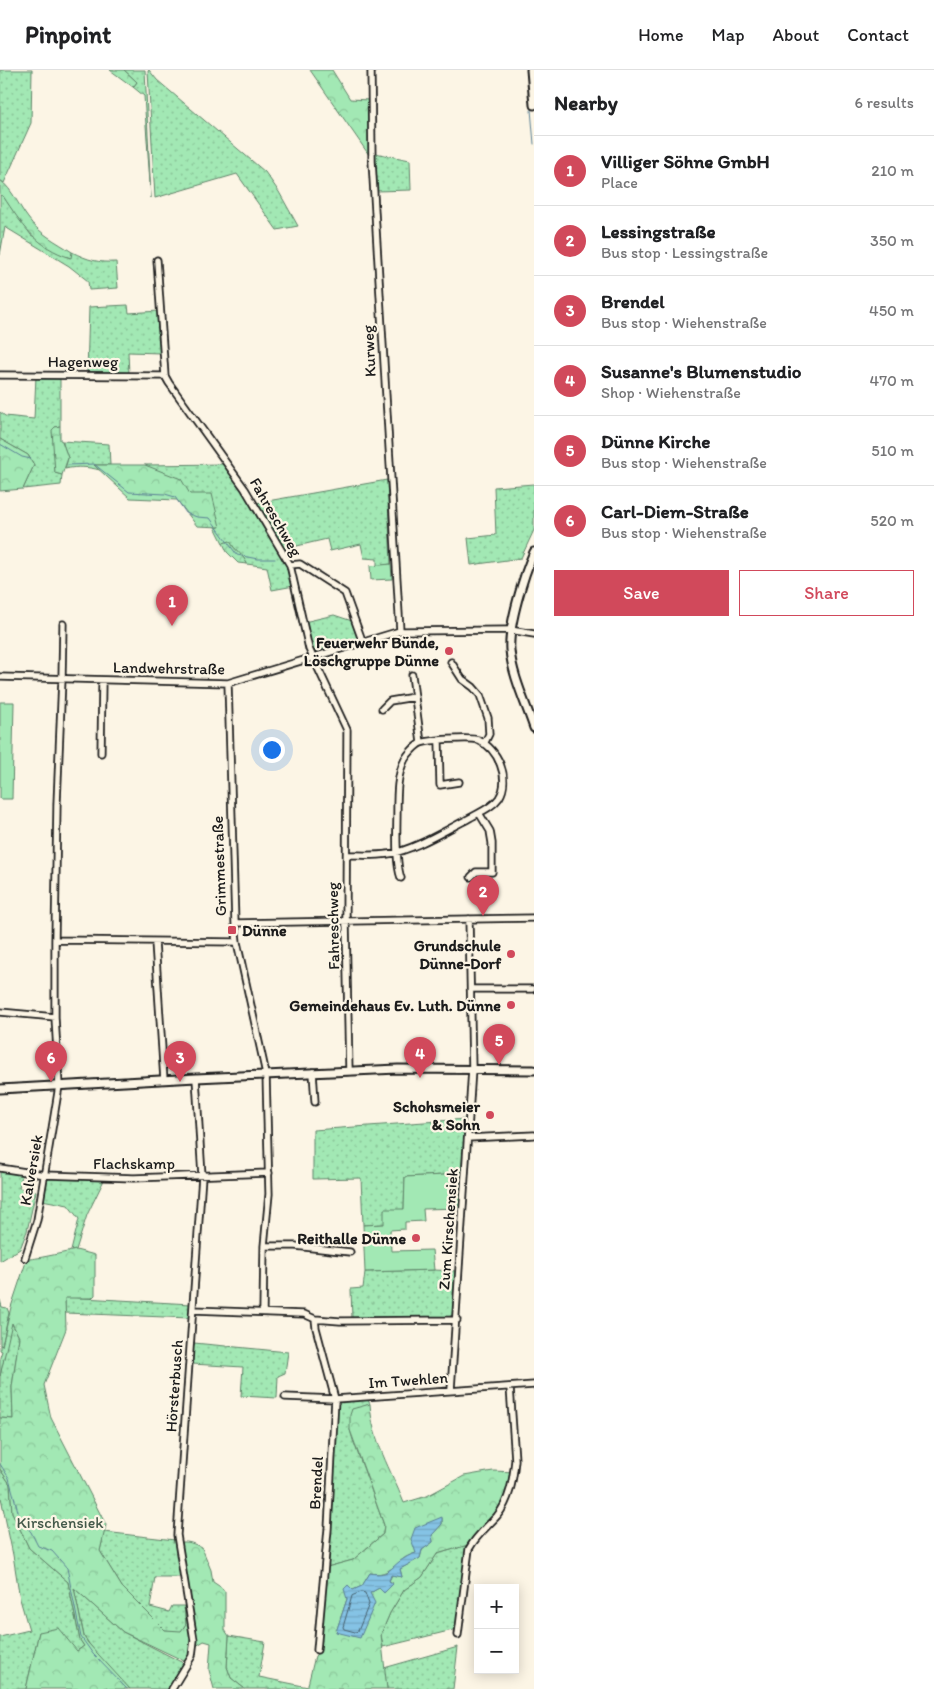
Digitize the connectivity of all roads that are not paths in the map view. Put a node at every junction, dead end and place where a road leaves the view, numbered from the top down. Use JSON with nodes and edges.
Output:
{"nodes":[{"id":1,"x":371,"y":70,"type":"edge"},
{"id":2,"x":531,"y":70,"type":"edge"},
{"id":3,"x":534,"y":105,"type":"edge"},
{"id":4,"x":157,"y":260,"type":"dead end"},
{"id":5,"x":0,"y":375,"type":"edge"},
{"id":6,"x":165,"y":376,"type":"junction"},
{"id":7,"x":534,"y":552,"type":"edge"},
{"id":8,"x":290,"y":565,"type":"junction"},
{"id":9,"x":63,"y":624,"type":"dead end"},
{"id":10,"x":510,"y":630,"type":"junction"},
{"id":11,"x":400,"y":631,"type":"junction"},
{"id":12,"x":534,"y":634,"type":"edge"},
{"id":13,"x":363,"y":643,"type":"junction"},
{"id":14,"x":313,"y":658,"type":"junction"},
{"id":15,"x":451,"y":662,"type":"dead end"},
{"id":16,"x":412,"y":675,"type":"dead end"},
{"id":17,"x":0,"y":677,"type":"edge"},
{"id":18,"x":62,"y":678,"type":"junction"},
{"id":19,"x":102,"y":680,"type":"junction"},
{"id":20,"x":228,"y":683,"type":"junction"},
{"id":21,"x":414,"y":697,"type":"junction"},
{"id":22,"x":382,"y":709,"type":"dead end"},
{"id":23,"x":534,"y":728,"type":"edge"},
{"id":24,"x":440,"y":741,"type":"junction"},
{"id":25,"x":421,"y":743,"type":"junction"},
{"id":26,"x":484,"y":744,"type":"junction"},
{"id":27,"x":101,"y":753,"type":"dead end"},
{"id":28,"x":458,"y":782,"type":"dead end"},
{"id":29,"x":479,"y":812,"type":"junction"},
{"id":30,"x":398,"y":851,"type":"junction"},
{"id":31,"x":347,"y":855,"type":"junction"},
{"id":32,"x":471,"y":877,"type":"dead end"},
{"id":33,"x":401,"y":878,"type":"dead end"},
{"id":34,"x":534,"y":918,"type":"edge"},
{"id":35,"x":469,"y":919,"type":"junction"},
{"id":36,"x":346,"y":920,"type":"junction"},
{"id":37,"x":235,"y":923,"type":"junction"},
{"id":38,"x":55,"y":940,"type":"junction"},
{"id":39,"x":155,"y":942,"type":"junction"},
{"id":40,"x":237,"y":942,"type":"junction"},
{"id":41,"x":471,"y":989,"type":"junction"},
{"id":42,"x":532,"y":989,"type":"dead end"},
{"id":43,"x":0,"y":1012,"type":"edge"},
{"id":44,"x":55,"y":1017,"type":"junction"},
{"id":45,"x":472,"y":1069,"type":"junction"},
{"id":46,"x":349,"y":1070,"type":"junction"},
{"id":47,"x":534,"y":1070,"type":"edge"},
{"id":48,"x":313,"y":1072,"type":"junction"},
{"id":49,"x":266,"y":1074,"type":"junction"},
{"id":50,"x":196,"y":1078,"type":"junction"},
{"id":51,"x":164,"y":1080,"type":"junction"},
{"id":52,"x":59,"y":1086,"type":"junction"},
{"id":53,"x":0,"y":1090,"type":"edge"},
{"id":54,"x":315,"y":1102,"type":"dead end"},
{"id":55,"x":534,"y":1135,"type":"edge"},
{"id":56,"x":468,"y":1138,"type":"junction"},
{"id":57,"x":0,"y":1168,"type":"edge"},
{"id":58,"x":269,"y":1173,"type":"junction"},
{"id":59,"x":45,"y":1175,"type":"junction"},
{"id":60,"x":202,"y":1176,"type":"junction"},
{"id":61,"x":264,"y":1246,"type":"junction"},
{"id":62,"x":350,"y":1252,"type":"dead end"},
{"id":63,"x":25,"y":1258,"type":"dead end"},
{"id":64,"x":193,"y":1310,"type":"junction"},
{"id":65,"x":263,"y":1312,"type":"junction"},
{"id":66,"x":315,"y":1319,"type":"junction"},
{"id":67,"x":456,"y":1320,"type":"junction"},
{"id":68,"x":534,"y":1385,"type":"edge"},
{"id":69,"x":510,"y":1387,"type":"junction"},
{"id":70,"x":451,"y":1390,"type":"junction"},
{"id":71,"x":285,"y":1397,"type":"dead end"},
{"id":72,"x":335,"y":1399,"type":"junction"},
{"id":73,"x":458,"y":1635,"type":"dead end"},
{"id":74,"x":317,"y":1650,"type":"dead end"},
{"id":75,"x":172,"y":1689,"type":"edge"}],
"edges":[{"from":1,"to":11,"type":"street","name":"Kurweg"},
{"from":2,"to":3,"type":"street"},
{"from":4,"to":6,"type":"street","name":"Fahreschweg"},
{"from":5,"to":6,"type":"street","name":"Hagenweg"},
{"from":6,"to":8,"type":"street","name":"Fahreschweg"},
{"from":7,"to":10,"type":"street"},
{"from":8,"to":13,"type":"street"},
{"from":8,"to":14,"type":"street","name":"Fahreschweg"},
{"from":9,"to":18,"type":"street","name":"Kalversiek"},
{"from":10,"to":11,"type":"street","name":"Landwehrstraße"},
{"from":10,"to":12,"type":"street","name":"Landwehrstraße"},
{"from":10,"to":23,"type":"street"},
{"from":11,"to":13,"type":"street","name":"Landwehrstraße"},
{"from":13,"to":14,"type":"street","name":"Landwehrstraße"},
{"from":14,"to":20,"type":"street","name":"Landwehrstraße"},
{"from":14,"to":31,"type":"street","name":"Fahreschweg"},
{"from":15,"to":26,"type":"street"},
{"from":16,"to":21,"type":"street"},
{"from":17,"to":18,"type":"street","name":"Landwehrstraße"},
{"from":18,"to":19,"type":"street","name":"Landwehrstraße"},
{"from":18,"to":38,"type":"street","name":"Kalversiek"},
{"from":19,"to":20,"type":"street","name":"Landwehrstraße"},
{"from":19,"to":27,"type":"street"},
{"from":20,"to":37,"type":"street","name":"Grimmestraße"},
{"from":21,"to":22,"type":"street"},
{"from":21,"to":25,"type":"street"},
{"from":24,"to":25,"type":"street"},
{"from":24,"to":26,"type":"street"},
{"from":24,"to":28,"type":"street"},
{"from":25,"to":30,"type":"street"},
{"from":26,"to":29,"type":"street"},
{"from":29,"to":30,"type":"street"},
{"from":29,"to":32,"type":"street"},
{"from":30,"to":31,"type":"street"},
{"from":30,"to":33,"type":"street"},
{"from":31,"to":36,"type":"street","name":"Fahreschweg"},
{"from":34,"to":35,"type":"street"},
{"from":35,"to":36,"type":"street"},
{"from":35,"to":41,"type":"street","name":"Zum Kirschensiek"},
{"from":36,"to":37,"type":"street"},
{"from":36,"to":46,"type":"street","name":"Fahreschweg"},
{"from":37,"to":40,"type":"street","name":"Grimmestraße"},
{"from":38,"to":39,"type":"street"},
{"from":38,"to":44,"type":"street","name":"Kalversiek"},
{"from":39,"to":40,"type":"street"},
{"from":39,"to":51,"type":"street"},
{"from":40,"to":49,"type":"street","name":"Grimmestraße"},
{"from":41,"to":42,"type":"street"},
{"from":41,"to":45,"type":"street","name":"Zum Kirschensiek"},
{"from":43,"to":44,"type":"street"},
{"from":44,"to":52,"type":"street","name":"Kalversiek"},
{"from":45,"to":46,"type":"street"},
{"from":45,"to":47,"type":"street"},
{"from":45,"to":56,"type":"street","name":"Zum Kirschensiek"},
{"from":46,"to":48,"type":"street"},
{"from":48,"to":49,"type":"street"},
{"from":48,"to":54,"type":"street"},
{"from":49,"to":50,"type":"street"},
{"from":49,"to":58,"type":"street"},
{"from":50,"to":51,"type":"street"},
{"from":50,"to":60,"type":"street","name":"Hörsterbusch"},
{"from":51,"to":52,"type":"street"},
{"from":52,"to":53,"type":"street"},
{"from":52,"to":59,"type":"street","name":"Kalversiek"},
{"from":55,"to":56,"type":"street"},
{"from":56,"to":67,"type":"street","name":"Zum Kirschensiek"},
{"from":57,"to":59,"type":"street","name":"Flachskamp"},
{"from":58,"to":60,"type":"street","name":"Flachskamp"},
{"from":58,"to":61,"type":"street"},
{"from":59,"to":60,"type":"street","name":"Flachskamp"},
{"from":59,"to":63,"type":"street","name":"Kalversiek"},
{"from":60,"to":64,"type":"street","name":"Hörsterbusch"},
{"from":61,"to":62,"type":"street"},
{"from":61,"to":65,"type":"street"},
{"from":64,"to":65,"type":"street"},
{"from":64,"to":75,"type":"street","name":"Hörsterbusch"},
{"from":65,"to":66,"type":"street"},
{"from":66,"to":67,"type":"street"},
{"from":66,"to":72,"type":"street","name":"Brendel"},
{"from":67,"to":70,"type":"street","name":"Zum Kirschensiek"},
{"from":68,"to":69,"type":"street","name":"Im Twehlen"},
{"from":69,"to":70,"type":"street","name":"Im Twehlen"},
{"from":69,"to":73,"type":"street"},
{"from":70,"to":72,"type":"street","name":"Im Twehlen"},
{"from":71,"to":72,"type":"street","name":"Im Twehlen"},
{"from":72,"to":74,"type":"street","name":"Brendel"}]}
